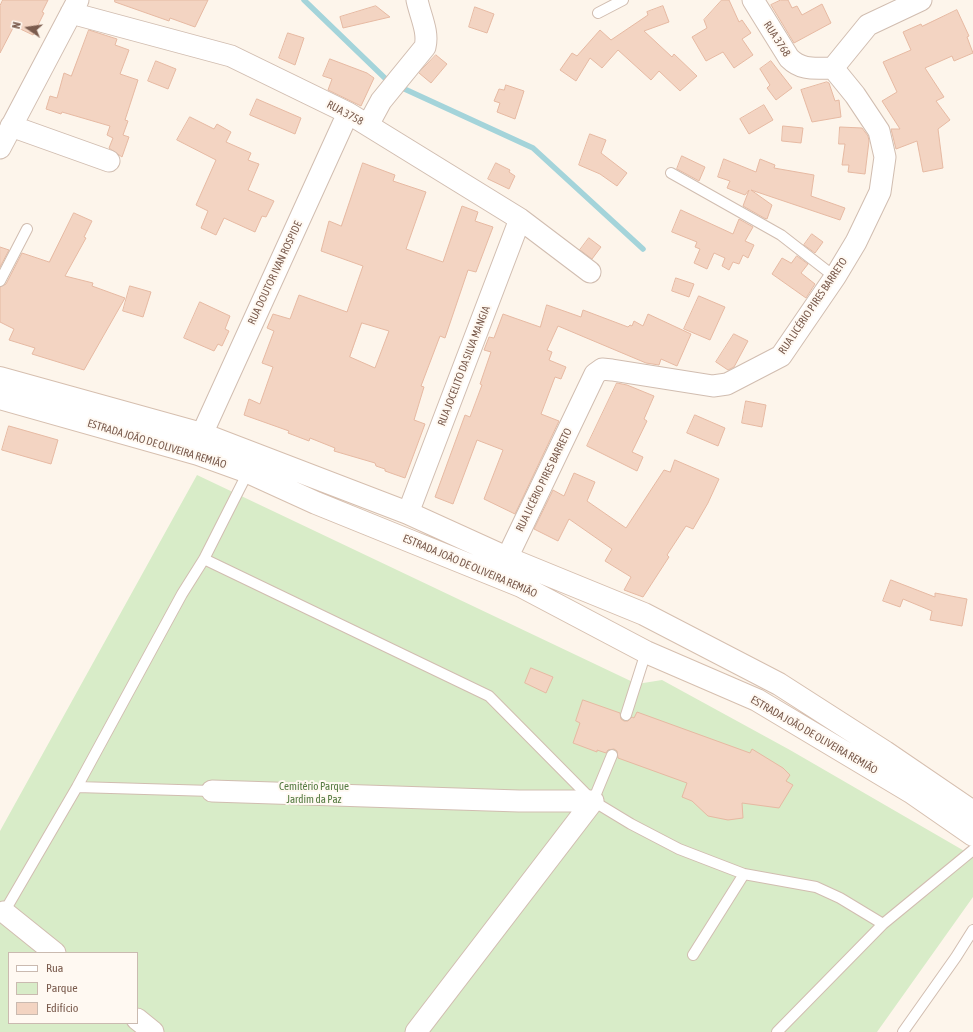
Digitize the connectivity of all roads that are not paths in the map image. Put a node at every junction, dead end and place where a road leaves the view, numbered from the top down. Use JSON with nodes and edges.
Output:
{"nodes":[{"id":1,"x":417,"y":0,"type":"edge"},
{"id":2,"x":622,"y":0,"type":"edge"},
{"id":3,"x":753,"y":0,"type":"edge"},
{"id":4,"x":921,"y":0,"type":"edge"},
{"id":5,"x":75,"y":6,"type":"edge"},
{"id":6,"x":598,"y":13,"type":"dead end"},
{"id":7,"x":833,"y":68,"type":"junction"},
{"id":8,"x":348,"y":113,"type":"junction"},
{"id":9,"x":368,"y":125,"type":"junction"},
{"id":10,"x":11,"y":126,"type":"junction"},
{"id":11,"x":0,"y":148,"type":"edge"},
{"id":12,"x":109,"y":162,"type":"dead end"},
{"id":13,"x":671,"y":174,"type":"dead end"},
{"id":14,"x":520,"y":219,"type":"junction"},
{"id":15,"x":27,"y":229,"type":"dead end"},
{"id":16,"x":590,"y":272,"type":"dead end"},
{"id":17,"x":835,"y":277,"type":"junction"},
{"id":18,"x":0,"y":281,"type":"edge"},
{"id":19,"x":0,"y":378,"type":"edge"},
{"id":20,"x":0,"y":398,"type":"edge"},
{"id":21,"x":202,"y":434,"type":"junction"},
{"id":22,"x":248,"y":472,"type":"junction"},
{"id":23,"x":408,"y":513,"type":"junction"},
{"id":24,"x":506,"y":558,"type":"junction"},
{"id":25,"x":204,"y":559,"type":"junction"},
{"id":26,"x":644,"y":614,"type":"junction"},
{"id":27,"x":681,"y":633,"type":"junction"},
{"id":28,"x":626,"y":642,"type":"junction"},
{"id":29,"x":646,"y":652,"type":"junction"},
{"id":30,"x":666,"y":661,"type":"junction"},
{"id":31,"x":626,"y":715,"type":"dead end"},
{"id":32,"x":612,"y":756,"type":"dead end"},
{"id":33,"x":77,"y":787,"type":"junction"},
{"id":34,"x":212,"y":791,"type":"joint"},
{"id":35,"x":593,"y":801,"type":"junction"},
{"id":36,"x":973,"y":812,"type":"edge"},
{"id":37,"x":973,"y":835,"type":"edge"},
{"id":38,"x":973,"y":850,"type":"edge"},
{"id":39,"x":744,"y":874,"type":"junction"},
{"id":40,"x":1,"y":915,"type":"edge"},
{"id":41,"x":883,"y":924,"type":"junction"},
{"id":42,"x":973,"y":930,"type":"edge"},
{"id":43,"x":54,"y":952,"type":"edge"},
{"id":44,"x":693,"y":956,"type":"dead end"},
{"id":45,"x":138,"y":1020,"type":"edge"},
{"id":46,"x":153,"y":1032,"type":"edge"},
{"id":47,"x":416,"y":1032,"type":"edge"},
{"id":48,"x":777,"y":1032,"type":"edge"},
{"id":49,"x":903,"y":1032,"type":"edge"}],
"edges":[{"from":1,"to":9,"type":"street"},
{"from":2,"to":6,"type":"lane"},
{"from":3,"to":7,"type":"street","name":"RUA 3768"},
{"from":4,"to":7,"type":"street"},
{"from":5,"to":8,"type":"street","name":"RUA 3758"},
{"from":5,"to":10,"type":"street"},
{"from":7,"to":17,"type":"street","name":"RUA LICÉRIO PIRES BARRETO"},
{"from":8,"to":9,"type":"street","name":"RUA 3758"},
{"from":8,"to":21,"type":"street","name":"RUA DOUTOR IVAN ROSPIDE"},
{"from":9,"to":14,"type":"street","name":"RUA 3758"},
{"from":10,"to":11,"type":"street"},
{"from":10,"to":12,"type":"street"},
{"from":13,"to":17,"type":"lane"},
{"from":14,"to":16,"type":"street","name":"RUA 3758"},
{"from":14,"to":23,"type":"street","name":"RUA JOCELITO DA SILVA MANGIA"},
{"from":15,"to":18,"type":"lane"},
{"from":17,"to":24,"type":"street","name":"RUA LICÉRIO PIRES BARRETO"},
{"from":19,"to":21,"type":"main road","name":"ESTRADA JOÃO DE OLIVEIRA REMIÃO"},
{"from":20,"to":22,"type":"main road","name":"ESTRADA JOÃO DE OLIVEIRA REMIÃO"},
{"from":21,"to":23,"type":"main road","name":"ESTRADA JOÃO DE OLIVEIRA REMIÃO"},
{"from":22,"to":25,"type":"lane"},
{"from":22,"to":28,"type":"main road","name":"ESTRADA JOÃO DE OLIVEIRA REMIÃO"},
{"from":23,"to":24,"type":"main road","name":"ESTRADA JOÃO DE OLIVEIRA REMIÃO"},
{"from":24,"to":26,"type":"main road","name":"ESTRADA JOÃO DE OLIVEIRA REMIÃO"},
{"from":25,"to":33,"type":"lane"},
{"from":25,"to":35,"type":"lane"},
{"from":26,"to":27,"type":"main road","name":"ESTRADA JOÃO DE OLIVEIRA REMIÃO"},
{"from":26,"to":28,"type":"main road"},
{"from":27,"to":30,"type":"main road"},
{"from":27,"to":36,"type":"main road","name":"ESTRADA JOÃO DE OLIVEIRA REMIÃO"},
{"from":28,"to":29,"type":"main road","name":"ESTRADA JOÃO DE OLIVEIRA REMIÃO"},
{"from":29,"to":30,"type":"main road","name":"ESTRADA JOÃO DE OLIVEIRA REMIÃO"},
{"from":29,"to":31,"type":"lane"},
{"from":30,"to":37,"type":"main road","name":"ESTRADA JOÃO DE OLIVEIRA REMIÃO"},
{"from":32,"to":35,"type":"lane"},
{"from":33,"to":34,"type":"lane"},
{"from":33,"to":40,"type":"lane"},
{"from":34,"to":35,"type":"street"},
{"from":35,"to":39,"type":"lane"},
{"from":35,"to":47,"type":"street"},
{"from":38,"to":41,"type":"lane"},
{"from":39,"to":41,"type":"lane"},
{"from":39,"to":44,"type":"lane"},
{"from":40,"to":43,"type":"street"},
{"from":41,"to":48,"type":"lane"},
{"from":42,"to":49,"type":"lane"},
{"from":45,"to":46,"type":"street"}]}
